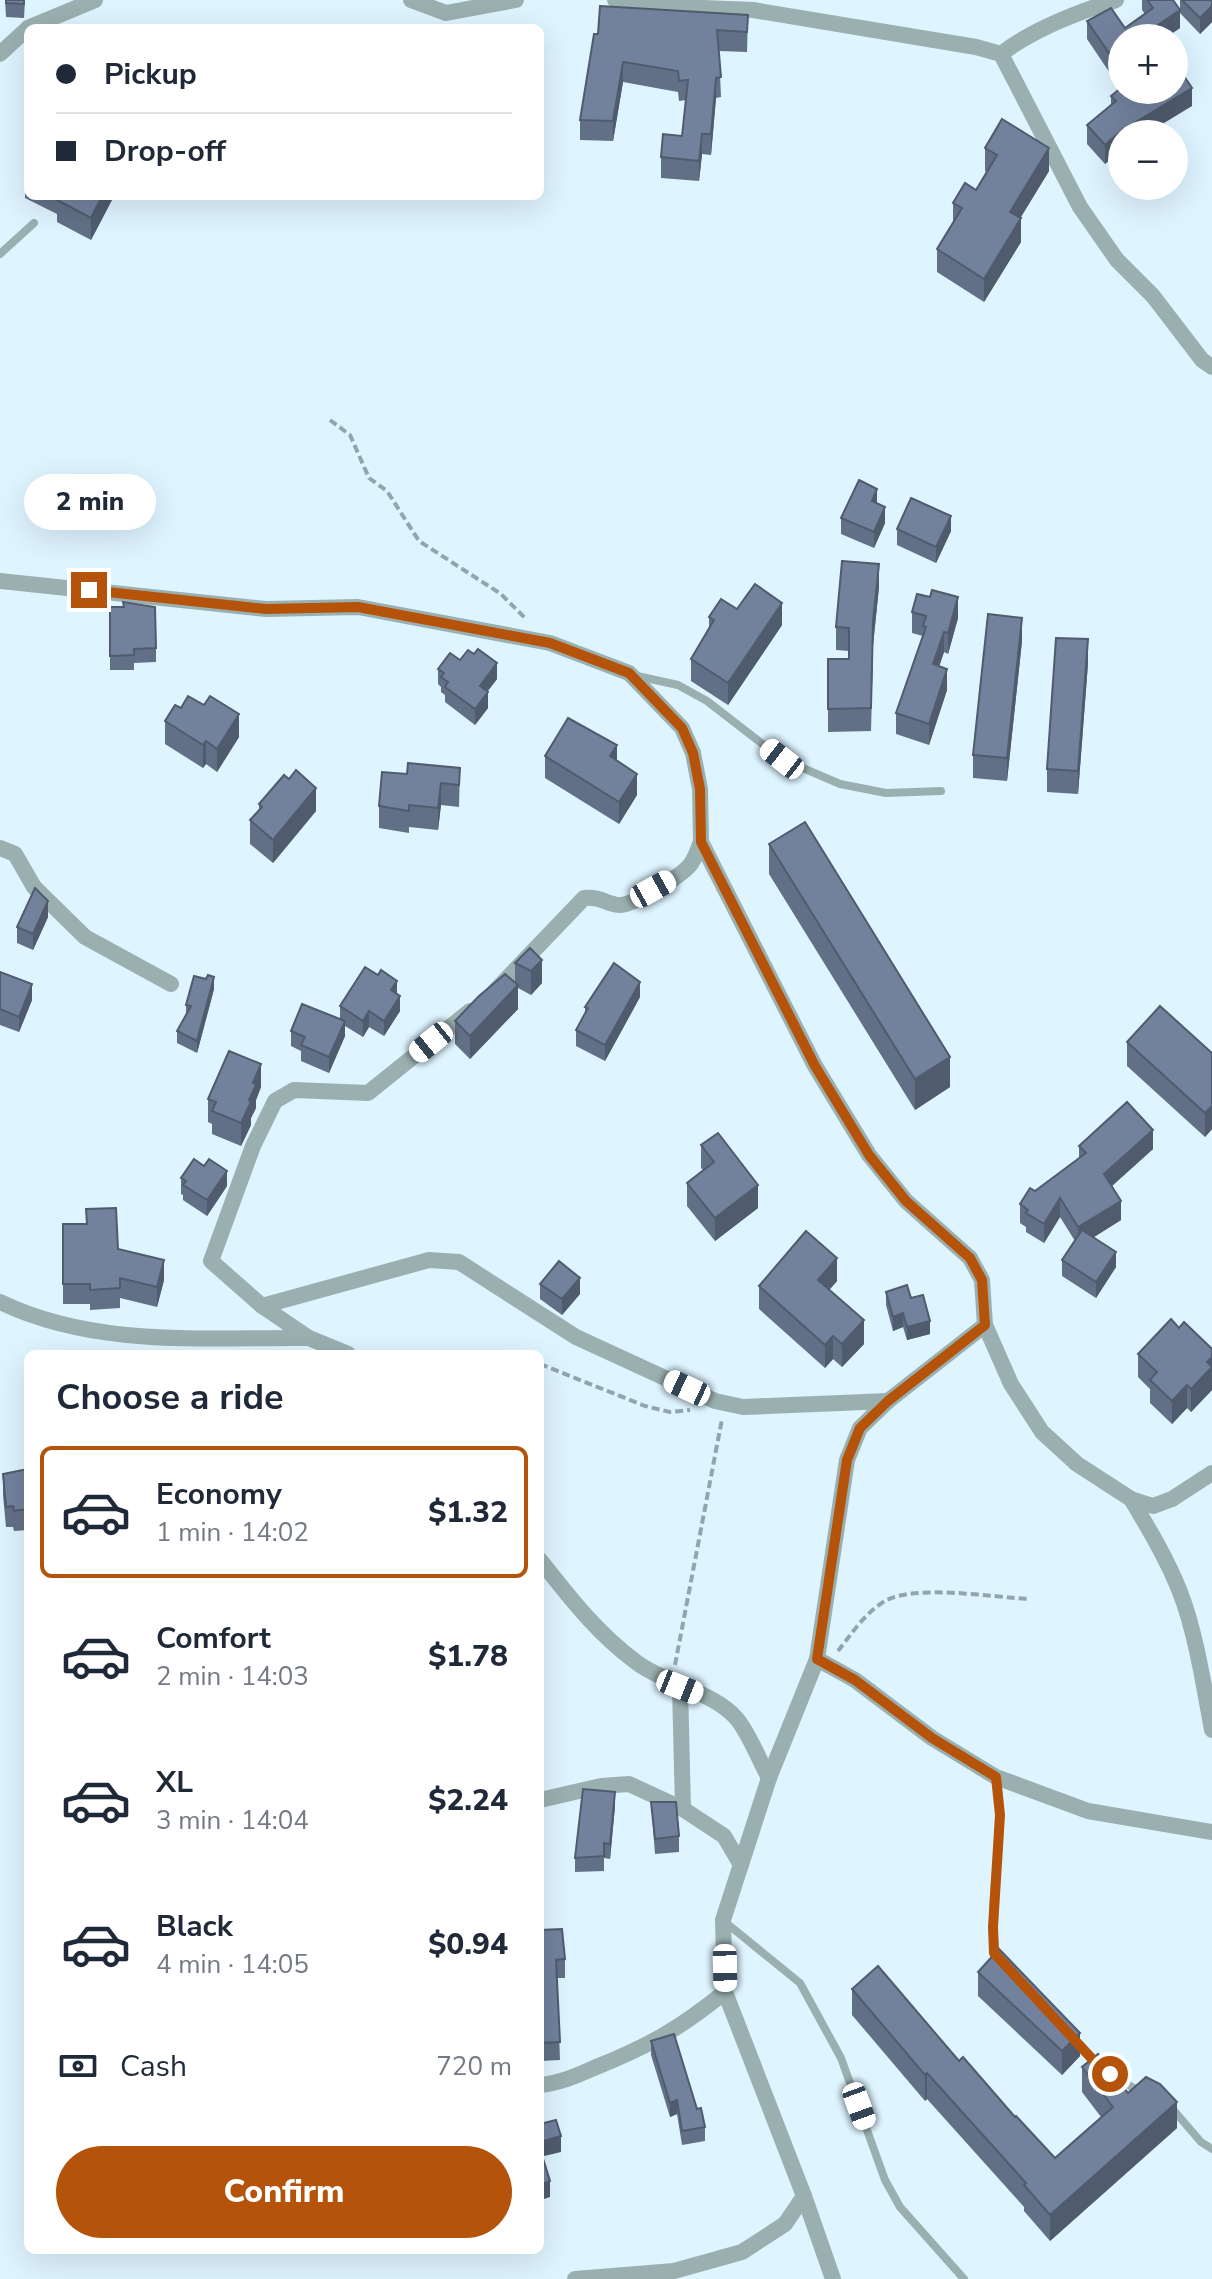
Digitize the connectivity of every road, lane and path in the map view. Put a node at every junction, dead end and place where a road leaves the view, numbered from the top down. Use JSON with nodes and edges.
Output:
{"nodes":[{"id":1,"x":95,"y":0,"type":"edge"},
{"id":2,"x":411,"y":0,"type":"edge"},
{"id":3,"x":516,"y":0,"type":"edge"},
{"id":4,"x":615,"y":0,"type":"edge"},
{"id":5,"x":1116,"y":0,"type":"edge"},
{"id":6,"x":38,"y":24,"type":"edge"},
{"id":7,"x":24,"y":32,"type":"edge"},
{"id":8,"x":0,"y":54,"type":"edge"},
{"id":9,"x":1001,"y":54,"type":"junction"},
{"id":10,"x":34,"y":223,"type":"dead end"},
{"id":11,"x":0,"y":254,"type":"edge"},
{"id":12,"x":1212,"y":367,"type":"edge"},
{"id":13,"x":330,"y":420,"type":"dead end"},
{"id":14,"x":0,"y":581,"type":"edge"},
{"id":15,"x":550,"y":643,"type":"junction"},
{"id":16,"x":629,"y":673,"type":"junction"},
{"id":17,"x":941,"y":791,"type":"dead end"},
{"id":18,"x":701,"y":842,"type":"junction"},
{"id":19,"x":0,"y":848,"type":"edge"},
{"id":20,"x":171,"y":984,"type":"dead end"},
{"id":21,"x":0,"y":1302,"type":"edge"},
{"id":22,"x":262,"y":1306,"type":"junction"},
{"id":23,"x":985,"y":1325,"type":"junction"},
{"id":24,"x":309,"y":1338,"type":"junction"},
{"id":25,"x":338,"y":1350,"type":"edge"},
{"id":26,"x":544,"y":1366,"type":"edge"},
{"id":27,"x":888,"y":1401,"type":"junction"},
{"id":28,"x":720,"y":1402,"type":"junction"},
{"id":29,"x":1212,"y":1473,"type":"edge"},
{"id":30,"x":1131,"y":1499,"type":"junction"},
{"id":31,"x":544,"y":1565,"type":"edge"},
{"id":32,"x":1028,"y":1599,"type":"dead end"},
{"id":33,"x":822,"y":1662,"type":"junction"},
{"id":34,"x":675,"y":1685,"type":"junction"},
{"id":35,"x":1212,"y":1730,"type":"edge"},
{"id":36,"x":996,"y":1777,"type":"junction"},
{"id":37,"x":769,"y":1778,"type":"junction"},
{"id":38,"x":544,"y":1799,"type":"edge"},
{"id":39,"x":683,"y":1809,"type":"junction"},
{"id":40,"x":1212,"y":1832,"type":"edge"},
{"id":41,"x":741,"y":1865,"type":"junction"},
{"id":42,"x":723,"y":1920,"type":"junction"},
{"id":43,"x":1007,"y":1970,"type":"edge"},
{"id":44,"x":725,"y":1992,"type":"junction"},
{"id":45,"x":1062,"y":2028,"type":"edge"},
{"id":46,"x":544,"y":2085,"type":"edge"},
{"id":47,"x":1149,"y":2097,"type":"edge"},
{"id":48,"x":1162,"y":2102,"type":"edge"},
{"id":49,"x":1212,"y":2149,"type":"edge"},
{"id":50,"x":804,"y":2196,"type":"junction"},
{"id":51,"x":575,"y":2279,"type":"edge"},
{"id":52,"x":833,"y":2279,"type":"edge"},
{"id":53,"x":964,"y":2279,"type":"edge"}],
"edges":[{"from":1,"to":6,"type":"street"},
{"from":2,"to":3,"type":"street"},
{"from":4,"to":9,"type":"street"},
{"from":5,"to":9,"type":"street"},
{"from":7,"to":8,"type":"street"},
{"from":9,"to":12,"type":"street"},
{"from":10,"to":11,"type":"lane"},
{"from":13,"to":15,"type":"path"},
{"from":14,"to":15,"type":"street"},
{"from":15,"to":16,"type":"street"},
{"from":16,"to":17,"type":"lane"},
{"from":16,"to":18,"type":"street"},
{"from":18,"to":22,"type":"street"},
{"from":18,"to":23,"type":"street"},
{"from":19,"to":20,"type":"street"},
{"from":21,"to":24,"type":"street"},
{"from":22,"to":24,"type":"street"},
{"from":22,"to":28,"type":"street"},
{"from":23,"to":27,"type":"street"},
{"from":23,"to":30,"type":"street"},
{"from":24,"to":25,"type":"street"},
{"from":26,"to":28,"type":"path"},
{"from":27,"to":28,"type":"street"},
{"from":27,"to":33,"type":"street"},
{"from":28,"to":34,"type":"path"},
{"from":29,"to":30,"type":"street"},
{"from":30,"to":35,"type":"street"},
{"from":31,"to":34,"type":"street"},
{"from":32,"to":33,"type":"path"},
{"from":33,"to":36,"type":"street"},
{"from":33,"to":37,"type":"street"},
{"from":34,"to":37,"type":"street"},
{"from":34,"to":39,"type":"street"},
{"from":36,"to":40,"type":"street"},
{"from":36,"to":43,"type":"lane"},
{"from":37,"to":41,"type":"street"},
{"from":38,"to":39,"type":"street"},
{"from":39,"to":41,"type":"street"},
{"from":41,"to":42,"type":"street"},
{"from":42,"to":44,"type":"street"},
{"from":42,"to":53,"type":"lane"},
{"from":44,"to":46,"type":"street"},
{"from":44,"to":50,"type":"street"},
{"from":45,"to":47,"type":"lane"},
{"from":48,"to":49,"type":"lane"},
{"from":50,"to":51,"type":"street"},
{"from":50,"to":52,"type":"street"}]}
